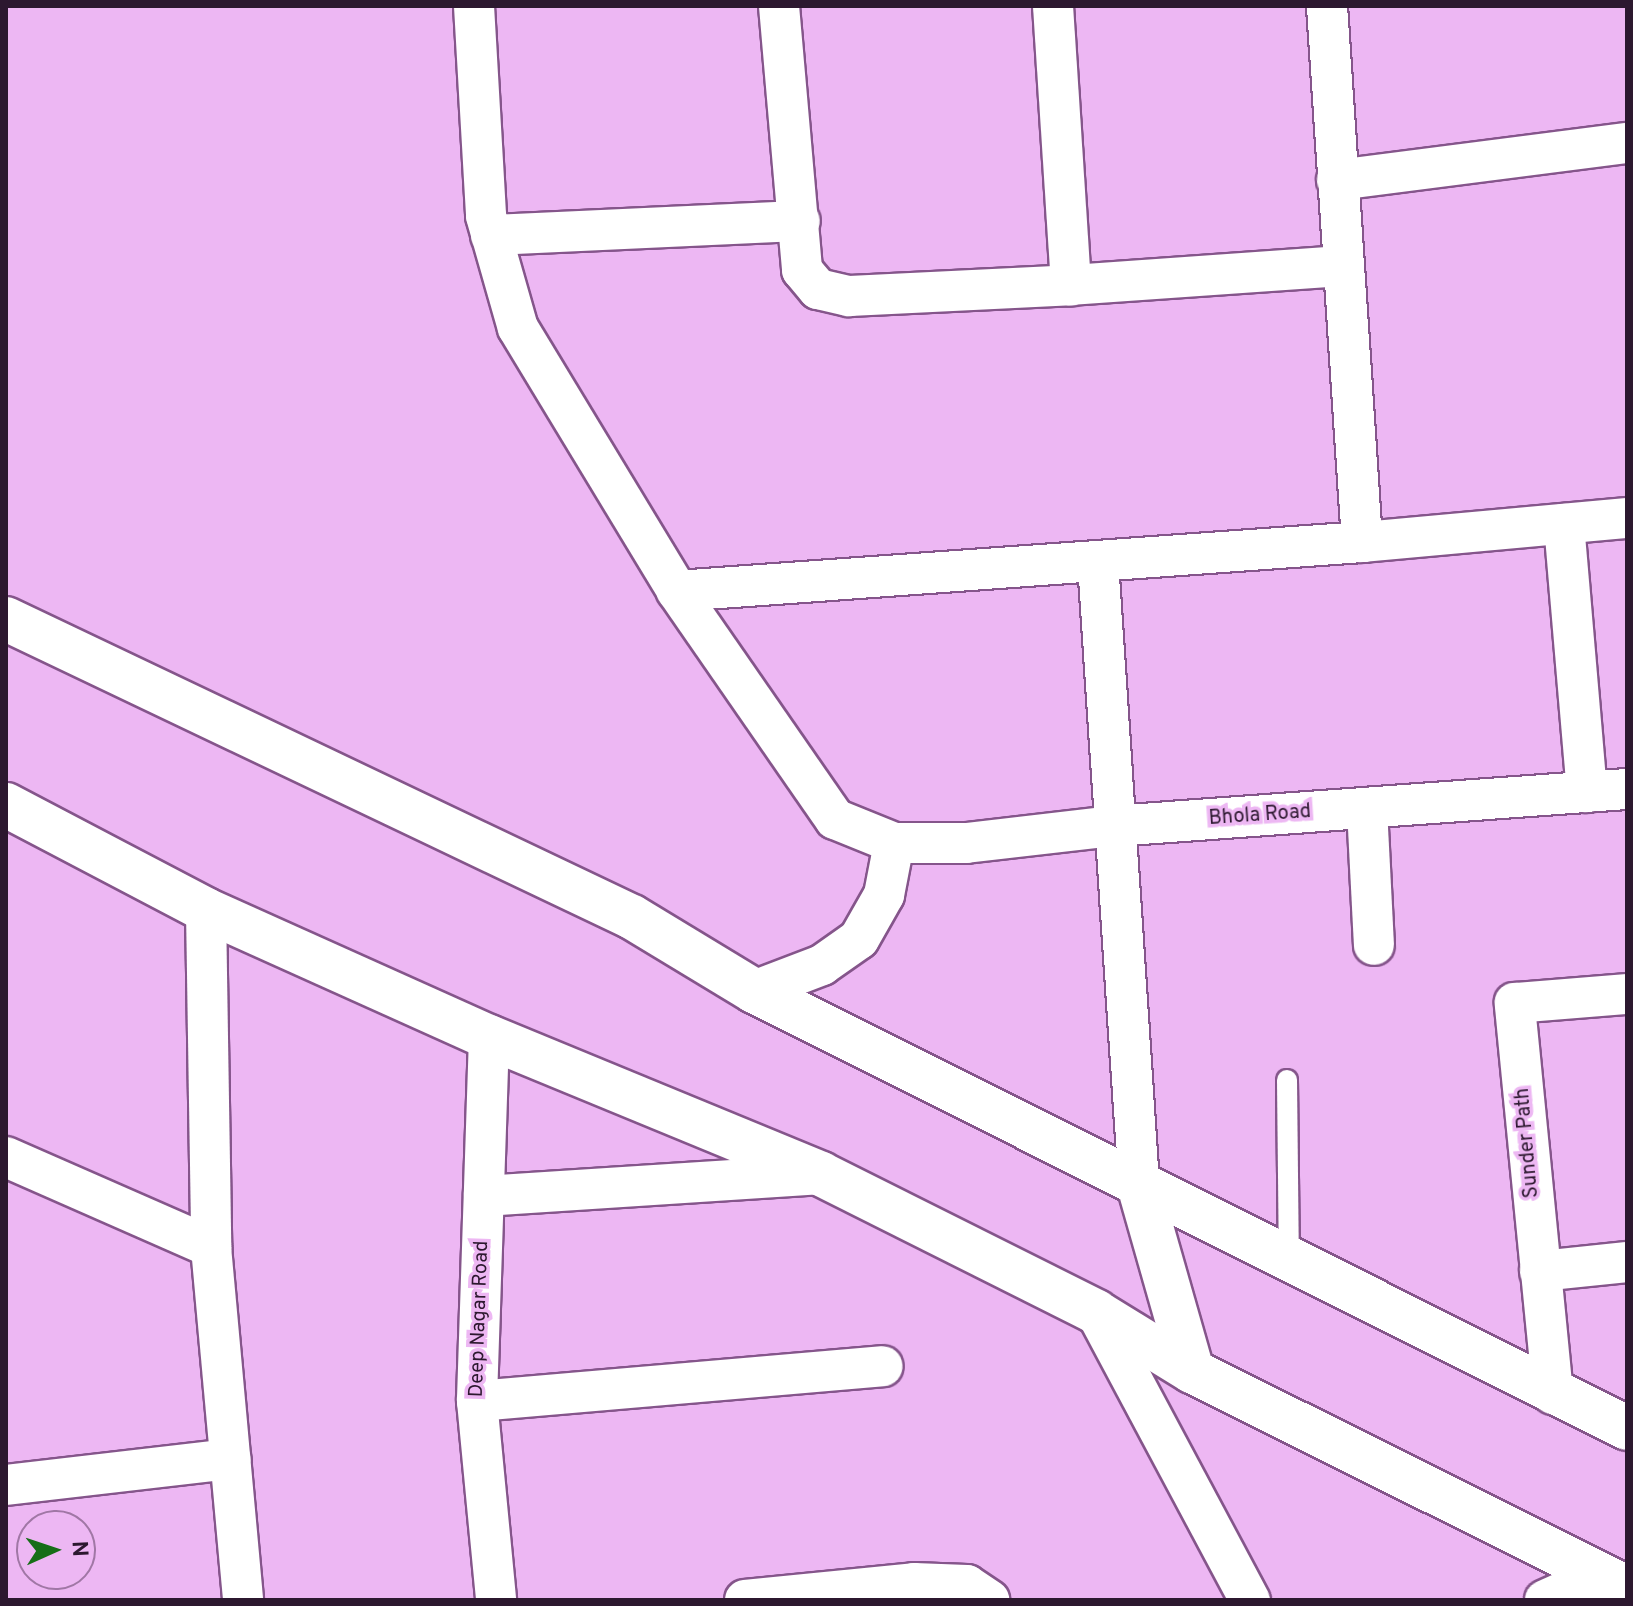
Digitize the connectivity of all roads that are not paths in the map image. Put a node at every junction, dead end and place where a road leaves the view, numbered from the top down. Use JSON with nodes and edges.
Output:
{"nodes":[{"id":1,"x":474,"y":6,"type":"edge"},
{"id":2,"x":779,"y":6,"type":"edge"},
{"id":3,"x":1053,"y":6,"type":"edge"},
{"id":4,"x":1327,"y":6,"type":"edge"},
{"id":5,"x":1627,"y":143,"type":"edge"},
{"id":6,"x":1337,"y":180,"type":"junction"},
{"id":7,"x":800,"y":221,"type":"junction"},
{"id":8,"x":491,"y":235,"type":"junction"},
{"id":9,"x":1343,"y":266,"type":"junction"},
{"id":10,"x":1071,"y":285,"type":"junction"},
{"id":11,"x":1627,"y":518,"type":"edge"},
{"id":12,"x":1564,"y":524,"type":"junction"},
{"id":13,"x":1362,"y":542,"type":"junction"},
{"id":14,"x":1098,"y":562,"type":"junction"},
{"id":15,"x":677,"y":591,"type":"junction"},
{"id":16,"x":6,"y":619,"type":"edge"},
{"id":17,"x":1627,"y":789,"type":"edge"},
{"id":18,"x":1587,"y":792,"type":"junction"},
{"id":19,"x":6,"y":805,"type":"edge"},
{"id":20,"x":1367,"y":808,"type":"junction"},
{"id":21,"x":1114,"y":826,"type":"junction"},
{"id":22,"x":894,"y":843,"type":"junction"},
{"id":23,"x":206,"y":910,"type":"junction"},
{"id":24,"x":1374,"y":945,"type":"dead end"},
{"id":25,"x":754,"y":991,"type":"junction"},
{"id":26,"x":1627,"y":994,"type":"edge"},
{"id":27,"x":489,"y":1037,"type":"junction"},
{"id":28,"x":1287,"y":1080,"type":"dead end"},
{"id":29,"x":6,"y":1157,"type":"edge"},
{"id":30,"x":821,"y":1174,"type":"junction"},
{"id":31,"x":1139,"y":1185,"type":"junction"},
{"id":32,"x":484,"y":1196,"type":"junction"},
{"id":33,"x":211,"y":1247,"type":"junction"},
{"id":34,"x":1289,"y":1259,"type":"junction"},
{"id":35,"x":1627,"y":1262,"type":"edge"},
{"id":36,"x":1540,"y":1271,"type":"junction"},
{"id":37,"x":1096,"y":1312,"type":"junction"},
{"id":38,"x":882,"y":1366,"type":"dead end"},
{"id":39,"x":1192,"y":1371,"type":"junction"},
{"id":40,"x":1553,"y":1394,"type":"junction"},
{"id":41,"x":477,"y":1401,"type":"junction"},
{"id":42,"x":1627,"y":1428,"type":"edge"},
{"id":43,"x":230,"y":1459,"type":"junction"},
{"id":44,"x":6,"y":1485,"type":"edge"},
{"id":45,"x":1614,"y":1582,"type":"edge"},
{"id":46,"x":243,"y":1600,"type":"edge"},
{"id":47,"x":496,"y":1600,"type":"edge"},
{"id":48,"x":745,"y":1600,"type":"edge"},
{"id":49,"x":989,"y":1600,"type":"edge"},
{"id":50,"x":1250,"y":1600,"type":"edge"},
{"id":51,"x":1545,"y":1600,"type":"edge"}],
"edges":[{"from":1,"to":8,"type":"street"},
{"from":2,"to":7,"type":"street"},
{"from":3,"to":10,"type":"street"},
{"from":4,"to":6,"type":"street"},
{"from":5,"to":6,"type":"street"},
{"from":6,"to":9,"type":"street"},
{"from":7,"to":8,"type":"street"},
{"from":7,"to":10,"type":"street"},
{"from":8,"to":15,"type":"street"},
{"from":9,"to":10,"type":"street"},
{"from":9,"to":13,"type":"street"},
{"from":11,"to":12,"type":"street"},
{"from":12,"to":13,"type":"street"},
{"from":12,"to":18,"type":"street"},
{"from":13,"to":14,"type":"street"},
{"from":14,"to":15,"type":"street"},
{"from":14,"to":21,"type":"street"},
{"from":15,"to":22,"type":"street"},
{"from":16,"to":25,"type":"street"},
{"from":17,"to":18,"type":"street","name":"Bhola Road"},
{"from":18,"to":20,"type":"street","name":"Bhola Road"},
{"from":19,"to":23,"type":"street"},
{"from":20,"to":21,"type":"street","name":"Bhola Road"},
{"from":20,"to":24,"type":"street"},
{"from":21,"to":22,"type":"street","name":"Bhola Road"},
{"from":21,"to":31,"type":"street"},
{"from":22,"to":25,"type":"street"},
{"from":23,"to":27,"type":"street"},
{"from":23,"to":33,"type":"street"},
{"from":25,"to":31,"type":"street"},
{"from":26,"to":36,"type":"street","name":"Sunder Path"},
{"from":27,"to":30,"type":"street"},
{"from":27,"to":32,"type":"street","name":"Deep Nagar Road"},
{"from":28,"to":34,"type":"lane"},
{"from":29,"to":33,"type":"street"},
{"from":30,"to":32,"type":"street"},
{"from":30,"to":37,"type":"street"},
{"from":31,"to":34,"type":"street"},
{"from":31,"to":39,"type":"street"},
{"from":32,"to":41,"type":"street","name":"Deep Nagar Road"},
{"from":33,"to":43,"type":"street"},
{"from":34,"to":40,"type":"street"},
{"from":35,"to":36,"type":"street"},
{"from":36,"to":40,"type":"street","name":"Sunder Path"},
{"from":37,"to":39,"type":"street"},
{"from":37,"to":50,"type":"street"},
{"from":38,"to":41,"type":"street"},
{"from":39,"to":45,"type":"street"},
{"from":40,"to":42,"type":"street"},
{"from":41,"to":47,"type":"street","name":"Deep Nagar Road"},
{"from":43,"to":44,"type":"street"},
{"from":43,"to":46,"type":"street"},
{"from":45,"to":51,"type":"street"},
{"from":48,"to":49,"type":"street"}]}
